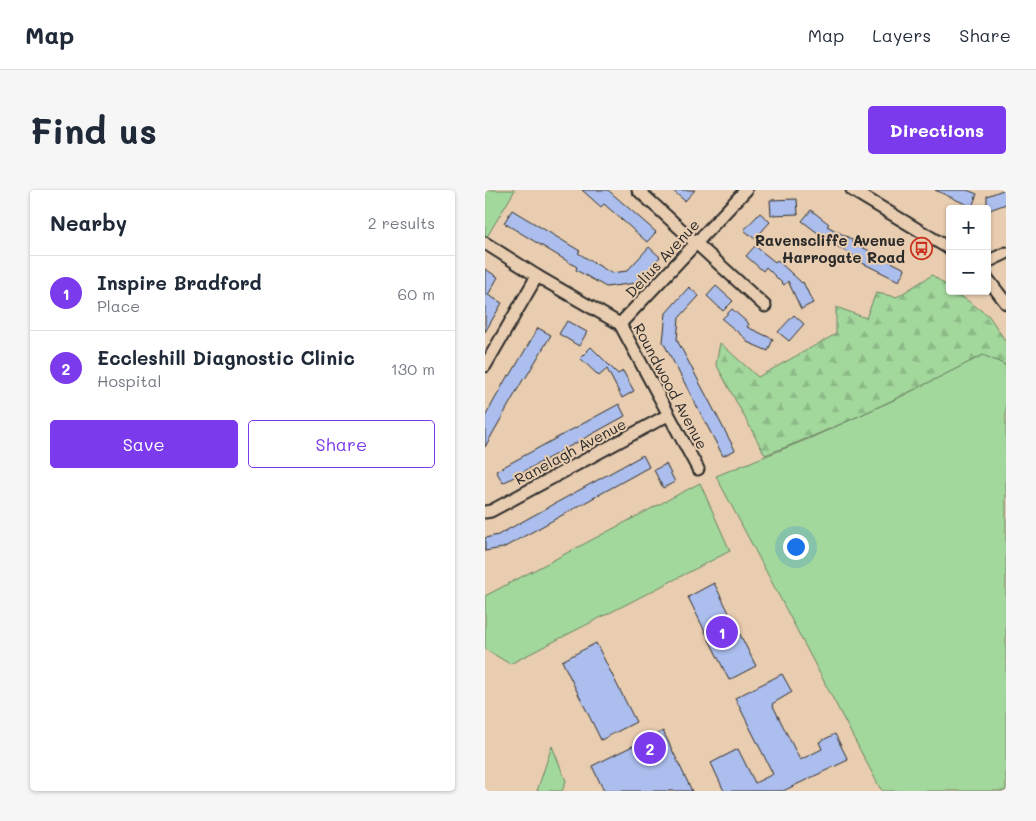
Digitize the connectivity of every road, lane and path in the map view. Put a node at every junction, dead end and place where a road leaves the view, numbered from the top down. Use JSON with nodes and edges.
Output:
{"nodes":[{"id":1,"x":638,"y":190,"type":"edge"},
{"id":2,"x":746,"y":190,"type":"edge"},
{"id":3,"x":852,"y":190,"type":"edge"},
{"id":4,"x":485,"y":243,"type":"edge"},
{"id":5,"x":696,"y":244,"type":"junction"},
{"id":6,"x":946,"y":247,"type":"edge"},
{"id":7,"x":1006,"y":254,"type":"edge"},
{"id":8,"x":991,"y":260,"type":"edge"},
{"id":9,"x":537,"y":276,"type":"junction"},
{"id":10,"x":991,"y":283,"type":"edge"},
{"id":11,"x":1006,"y":303,"type":"edge"},
{"id":12,"x":765,"y":306,"type":"dead end"},
{"id":13,"x":620,"y":324,"type":"junction"},
{"id":14,"x":485,"y":366,"type":"edge"},
{"id":15,"x":669,"y":415,"type":"junction"},
{"id":16,"x":698,"y":469,"type":"dead end"},
{"id":17,"x":485,"y":512,"type":"edge"}],
"edges":[{"from":1,"to":5,"type":"street"},
{"from":2,"to":5,"type":"street","name":"Delius Avenue"},
{"from":3,"to":6,"type":"street"},
{"from":4,"to":9,"type":"street","name":"Roundwood Avenue"},
{"from":5,"to":12,"type":"street"},
{"from":5,"to":13,"type":"street","name":"Delius Avenue"},
{"from":7,"to":8,"type":"street"},
{"from":9,"to":13,"type":"street","name":"Roundwood Avenue"},
{"from":9,"to":14,"type":"street"},
{"from":10,"to":11,"type":"street"},
{"from":13,"to":15,"type":"street","name":"Roundwood Avenue"},
{"from":15,"to":16,"type":"street","name":"Roundwood Avenue"},
{"from":15,"to":17,"type":"street","name":"Ranelagh Avenue"}]}
